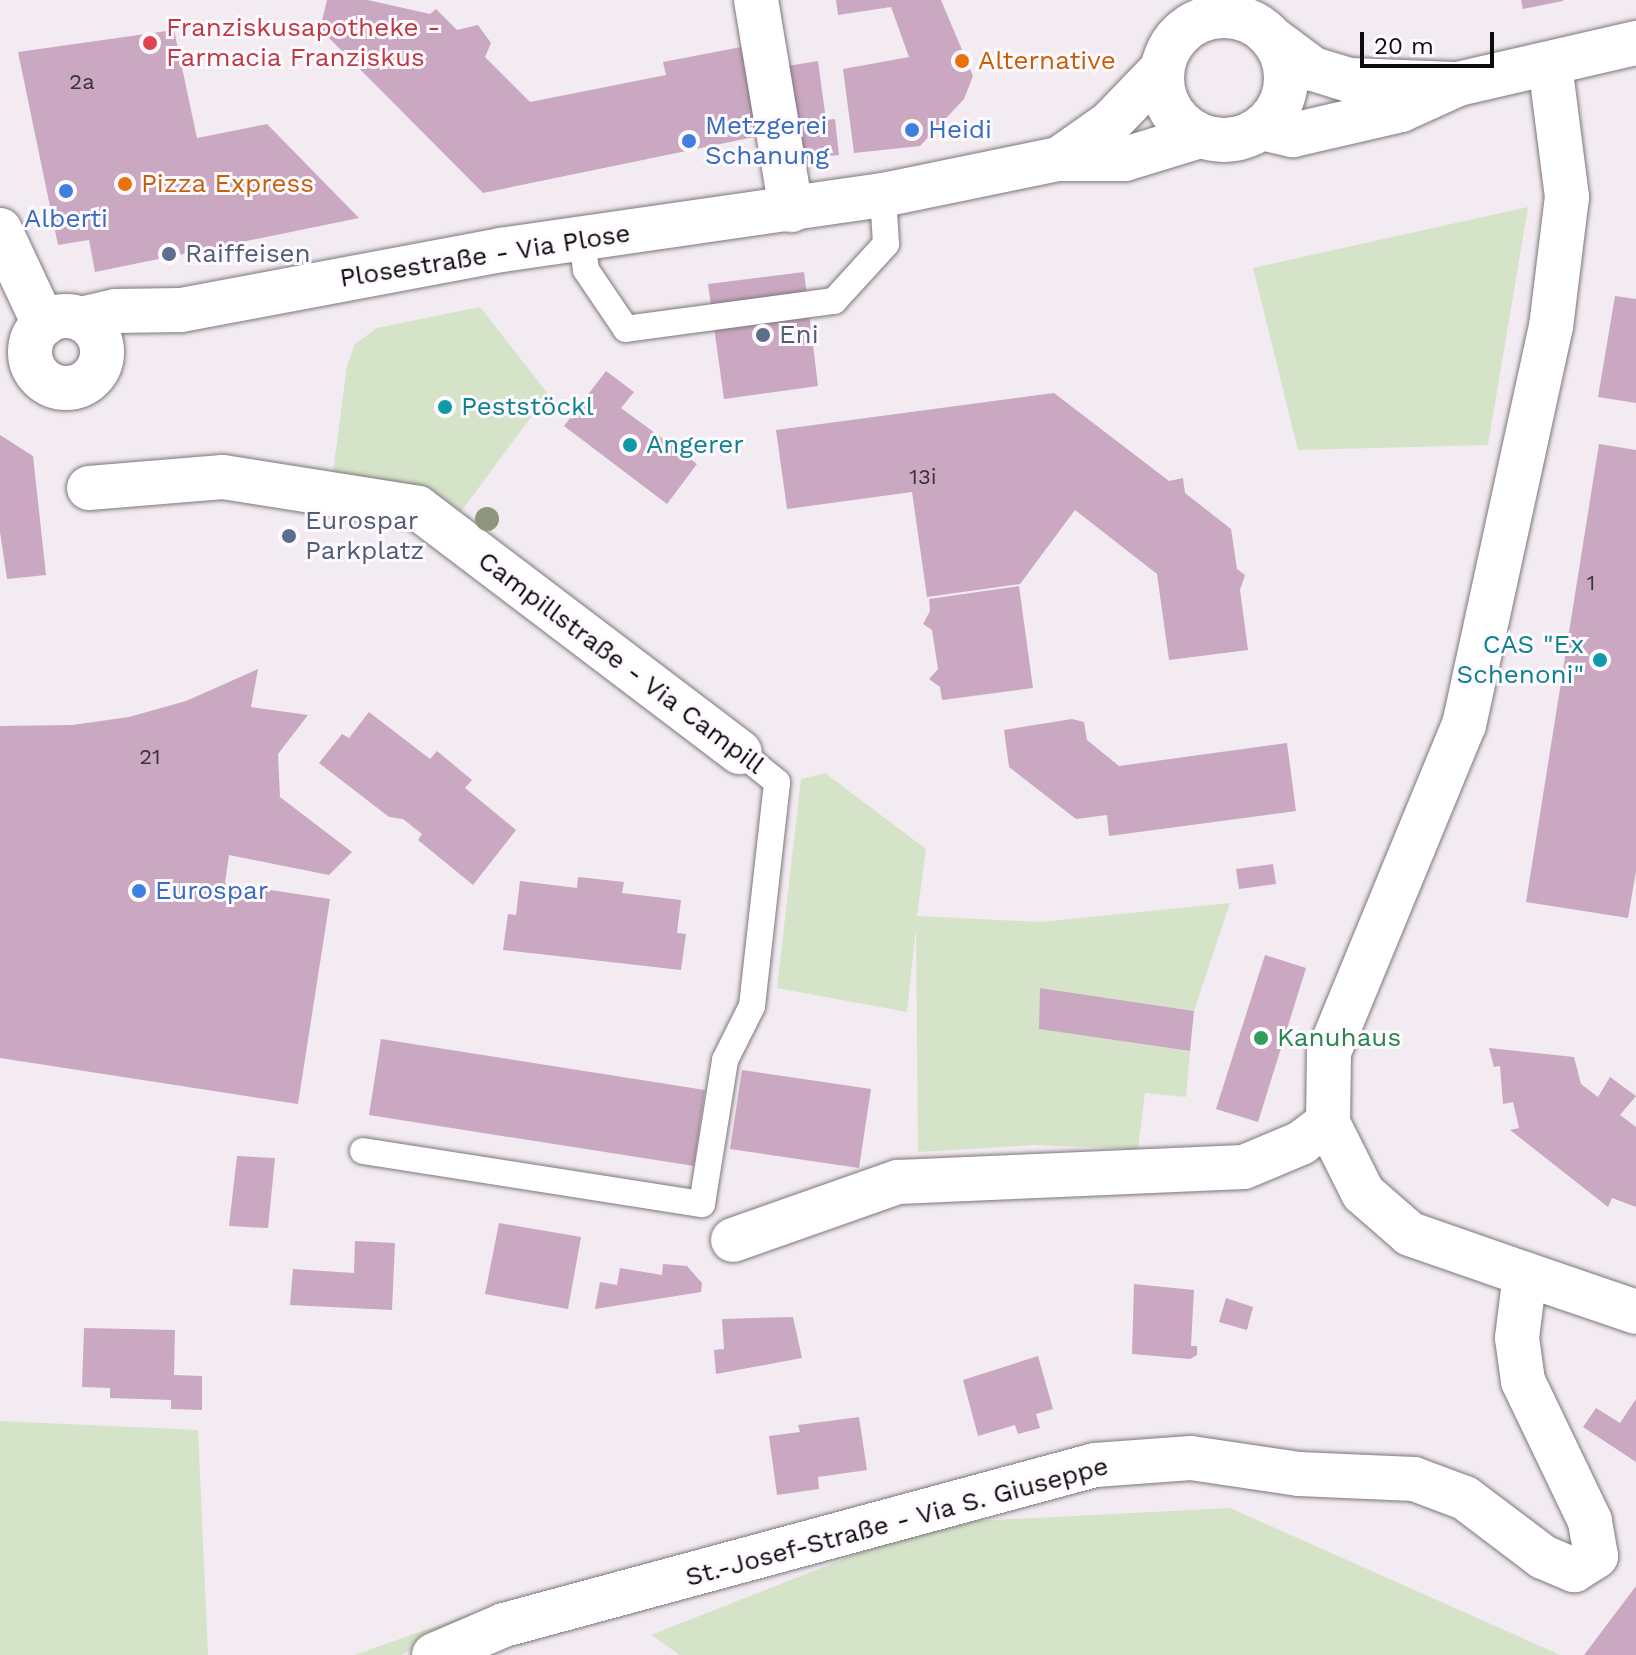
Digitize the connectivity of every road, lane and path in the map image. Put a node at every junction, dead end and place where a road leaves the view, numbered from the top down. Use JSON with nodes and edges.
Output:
{"nodes":[{"id":1,"x":756,"y":0,"type":"edge"},
{"id":2,"x":1184,"y":14,"type":"edge"},
{"id":3,"x":1257,"y":20,"type":"edge"},
{"id":4,"x":1636,"y":43,"type":"edge"},
{"id":5,"x":1550,"y":64,"type":"junction"},
{"id":6,"x":1162,"y":69,"type":"junction"},
{"id":7,"x":1458,"y":84,"type":"junction"},
{"id":8,"x":1262,"y":128,"type":"junction"},
{"id":9,"x":1200,"y":136,"type":"junction"},
{"id":10,"x":1059,"y":159,"type":"junction"},
{"id":11,"x":883,"y":195,"type":"junction"},
{"id":12,"x":791,"y":210,"type":"junction"},
{"id":13,"x":582,"y":238,"type":"junction"},
{"id":14,"x":3,"y":250,"type":"edge"},
{"id":15,"x":181,"y":310,"type":"junction"},
{"id":16,"x":40,"y":326,"type":"edge"},
{"id":17,"x":99,"y":367,"type":"junction"},
{"id":18,"x":19,"y":374,"type":"edge"},
{"id":19,"x":89,"y":488,"type":"dead end"},
{"id":20,"x":740,"y":752,"type":"joint"},
{"id":21,"x":1328,"y":1123,"type":"junction"},
{"id":22,"x":363,"y":1151,"type":"dead end"},
{"id":23,"x":733,"y":1240,"type":"dead end"},
{"id":24,"x":1525,"y":1274,"type":"junction"},
{"id":25,"x":1636,"y":1312,"type":"edge"},
{"id":26,"x":434,"y":1655,"type":"edge"}],
"edges":[{"from":1,"to":12,"type":"street"},
{"from":2,"to":3,"type":"street","name":"Plosestraße - Via Plose"},
{"from":2,"to":6,"type":"street","name":"Plosestraße - Via Plose"},
{"from":3,"to":7,"type":"street","name":"Plosestraße - Via Plose"},
{"from":3,"to":8,"type":"street"},
{"from":4,"to":5,"type":"street","name":"Plosestraße - Via Plose"},
{"from":5,"to":7,"type":"street","name":"Plosestraße - Via Plose"},
{"from":5,"to":21,"type":"street"},
{"from":6,"to":9,"type":"street"},
{"from":6,"to":10,"type":"street","name":"Plosestraße - Via Plose"},
{"from":7,"to":8,"type":"street","name":"Plosestraße - Via Plose"},
{"from":8,"to":9,"type":"street","name":"Plosestraße - Via Plose"},
{"from":9,"to":10,"type":"street","name":"Plosestraße - Via Plose"},
{"from":10,"to":11,"type":"street","name":"Plosestraße - Via Plose"},
{"from":11,"to":12,"type":"street","name":"Plosestraße - Via Plose"},
{"from":11,"to":13,"type":"lane"},
{"from":12,"to":13,"type":"street","name":"Plosestraße - Via Plose"},
{"from":13,"to":15,"type":"street","name":"Plosestraße - Via Plose"},
{"from":14,"to":16,"type":"street"},
{"from":15,"to":16,"type":"street","name":"Plosestraße - Via Plose"},
{"from":15,"to":17,"type":"street","name":"Plosestraße - Via Plose"},
{"from":16,"to":17,"type":"street"},
{"from":16,"to":18,"type":"street","name":"Plosestraße - Via Plose"},
{"from":17,"to":18,"type":"street","name":"Plosestraße - Via Plose"},
{"from":19,"to":20,"type":"street","name":"Campillstraße - Via Campill"},
{"from":20,"to":22,"type":"lane","name":"Campillstraße - Via Campill"},
{"from":21,"to":23,"type":"street"},
{"from":21,"to":24,"type":"street"},
{"from":24,"to":25,"type":"street"},
{"from":24,"to":26,"type":"street","name":"St.-Josef-Straße - Via S. Giuseppe"}]}
